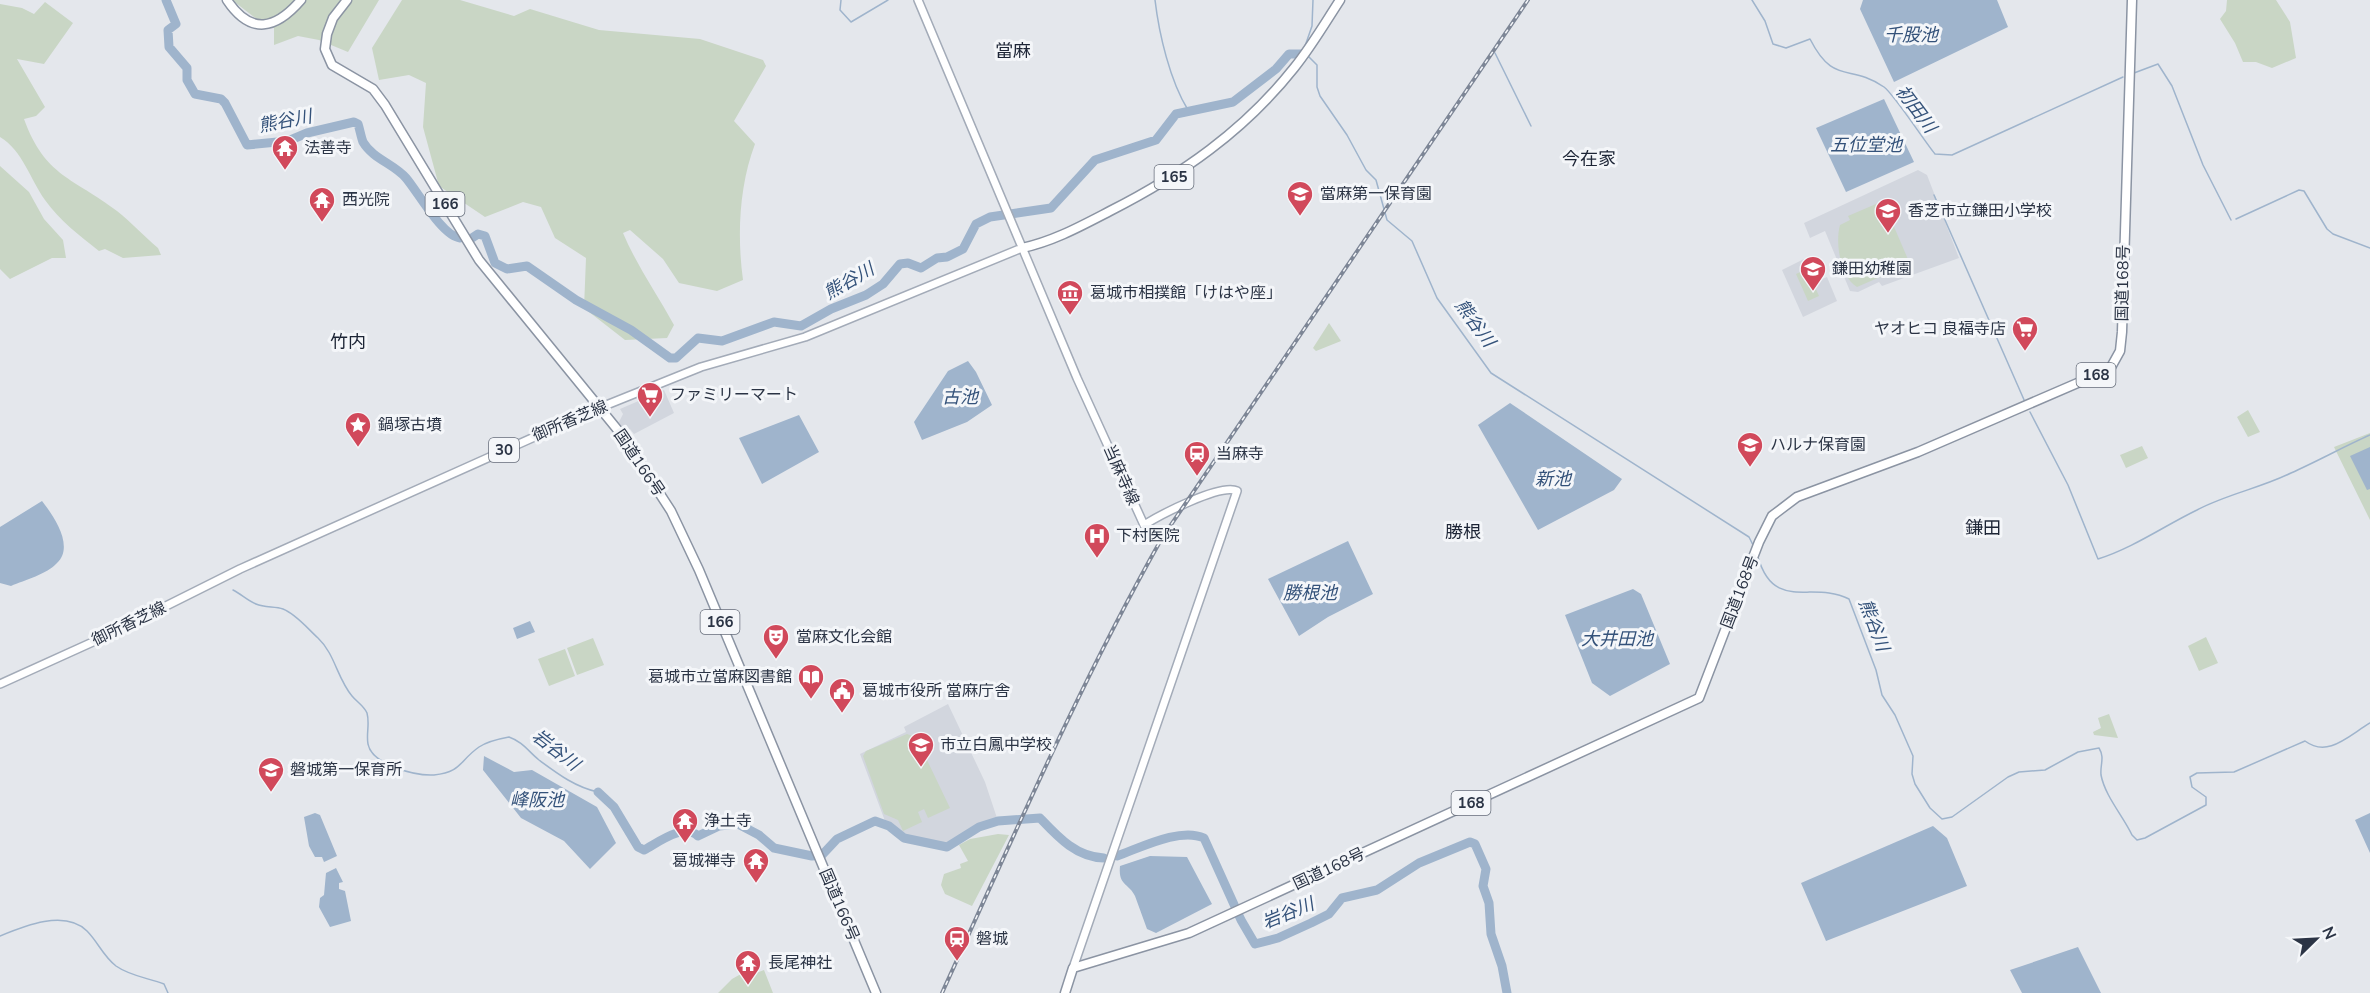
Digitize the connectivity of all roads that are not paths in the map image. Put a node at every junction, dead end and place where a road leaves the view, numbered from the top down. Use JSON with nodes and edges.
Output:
{"nodes":[{"id":1,"x":227,"y":0,"type":"edge"},
{"id":2,"x":301,"y":0,"type":"edge"},
{"id":3,"x":347,"y":0,"type":"edge"},
{"id":4,"x":918,"y":0,"type":"edge"},
{"id":5,"x":1340,"y":0,"type":"edge"},
{"id":6,"x":2132,"y":0,"type":"edge"},
{"id":7,"x":1022,"y":248,"type":"junction"},
{"id":8,"x":599,"y":408,"type":"junction"},
{"id":9,"x":0,"y":684,"type":"edge"},
{"id":10,"x":1073,"y":968,"type":"junction"},
{"id":11,"x":876,"y":993,"type":"edge"},
{"id":12,"x":1065,"y":993,"type":"edge"}],
"edges":[{"from":1,"to":2,"type":"highway"},
{"from":3,"to":8,"type":"highway","name":"国道166号","number":"166"},
{"from":4,"to":7,"type":"main road","name":"当麻寺線"},
{"from":5,"to":7,"type":"highway","number":"165"},
{"from":6,"to":10,"type":"highway","name":"国道168号","number":"168"},
{"from":7,"to":8,"type":"main road","name":"御所香芝線","number":"30"},
{"from":7,"to":10,"type":"main road","name":"当麻寺線"},
{"from":8,"to":9,"type":"main road","name":"御所香芝線","number":"30"},
{"from":8,"to":11,"type":"highway","name":"国道166号","number":"166"},
{"from":10,"to":12,"type":"highway"}]}
